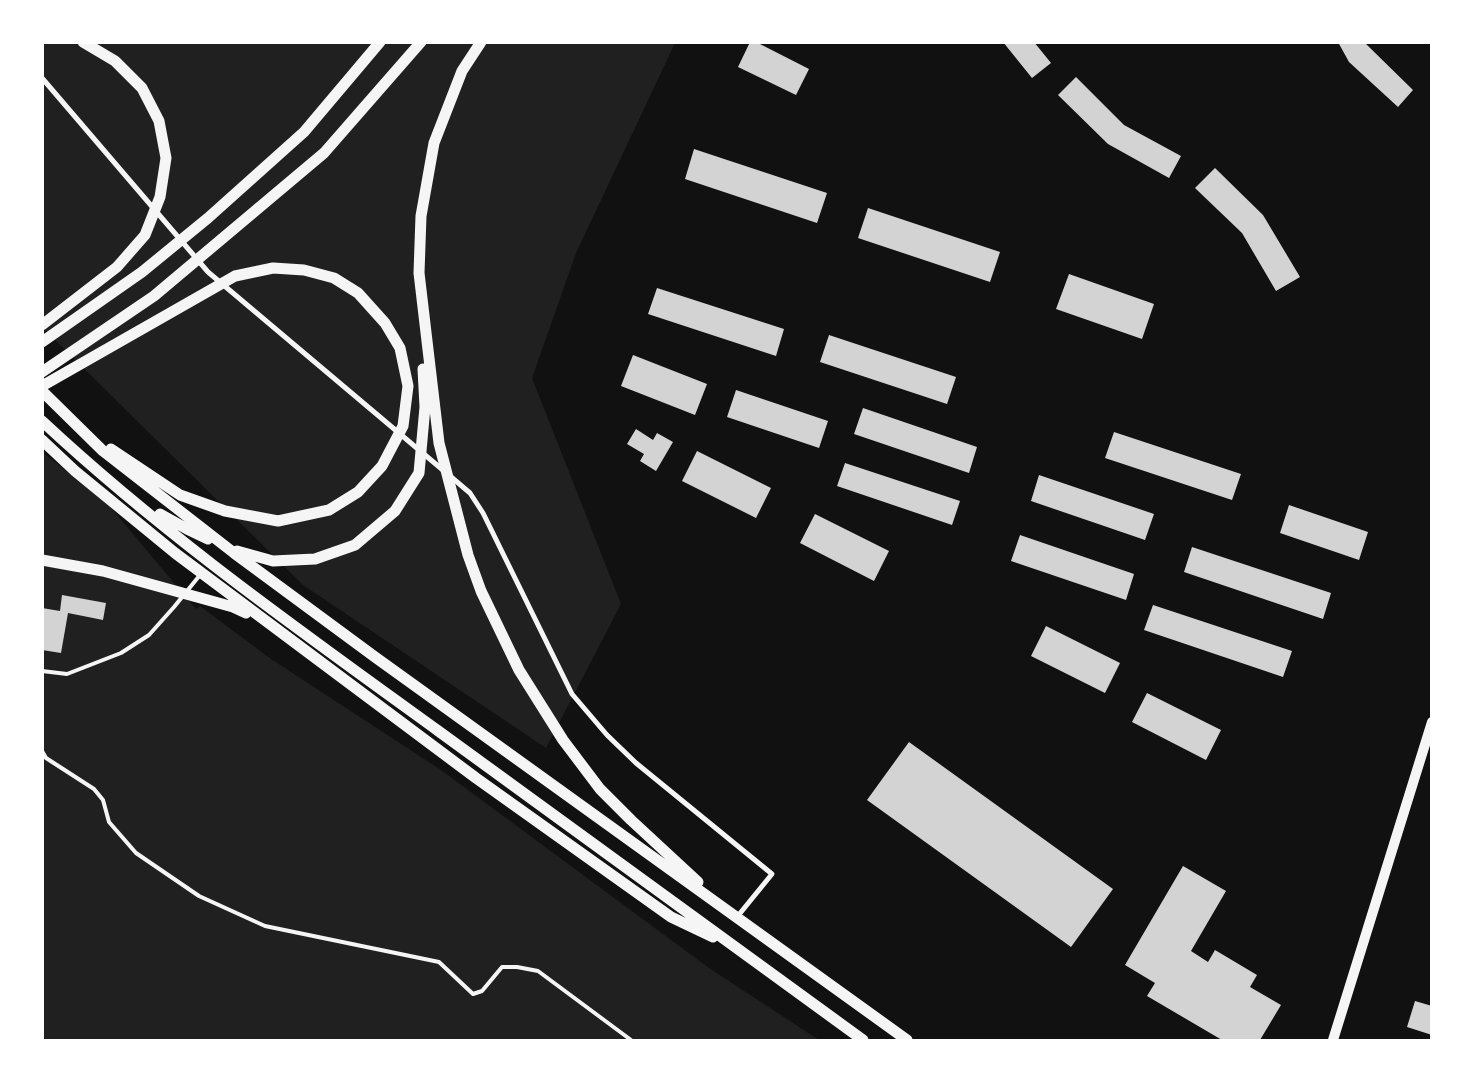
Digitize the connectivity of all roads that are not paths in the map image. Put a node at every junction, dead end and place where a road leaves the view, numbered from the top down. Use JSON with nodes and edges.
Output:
{"nodes":[{"id":1,"x":83,"y":42,"type":"edge"},
{"id":2,"x":380,"y":42,"type":"edge"},
{"id":3,"x":421,"y":42,"type":"edge"},
{"id":4,"x":481,"y":42,"type":"edge"},
{"id":5,"x":42,"y":78,"type":"edge"},
{"id":6,"x":419,"y":273,"type":"junction"},
{"id":7,"x":42,"y":325,"type":"edge"},
{"id":8,"x":42,"y":342,"type":"edge"},
{"id":9,"x":42,"y":372,"type":"edge"},
{"id":10,"x":42,"y":386,"type":"edge"},
{"id":11,"x":42,"y":390,"type":"edge"},
{"id":12,"x":42,"y":421,"type":"edge"},
{"id":13,"x":80,"y":428,"type":"junction"},
{"id":14,"x":42,"y":440,"type":"edge"},
{"id":15,"x":128,"y":496,"type":"junction"},
{"id":16,"x":42,"y":560,"type":"edge"},
{"id":17,"x":201,"y":573,"type":"junction"},
{"id":18,"x":42,"y":671,"type":"edge"},
{"id":19,"x":365,"y":678,"type":"junction"},
{"id":20,"x":1432,"y":722,"type":"edge"},
{"id":21,"x":42,"y":751,"type":"edge"},
{"id":22,"x":736,"y":917,"type":"junction"},
{"id":23,"x":740,"y":950,"type":"junction"},
{"id":24,"x":631,"y":1040,"type":"edge"},
{"id":25,"x":863,"y":1040,"type":"edge"},
{"id":26,"x":907,"y":1040,"type":"edge"},
{"id":27,"x":1333,"y":1040,"type":"edge"}],
"edges":[{"from":1,"to":7,"type":"highway"},
{"from":2,"to":8,"type":"highway"},
{"from":3,"to":9,"type":"highway"},
{"from":4,"to":6,"type":"highway"},
{"from":5,"to":22,"type":"street"},
{"from":6,"to":15,"type":"highway"},
{"from":6,"to":22,"type":"highway"},
{"from":10,"to":13,"type":"highway"},
{"from":11,"to":13,"type":"highway"},
{"from":12,"to":15,"type":"highway"},
{"from":13,"to":22,"type":"highway"},
{"from":14,"to":17,"type":"highway"},
{"from":15,"to":19,"type":"highway"},
{"from":16,"to":19,"type":"highway"},
{"from":17,"to":18,"type":"lane"},
{"from":17,"to":23,"type":"highway"},
{"from":19,"to":23,"type":"highway"},
{"from":20,"to":27,"type":"main road"},
{"from":21,"to":24,"type":"lane"},
{"from":22,"to":26,"type":"highway"},
{"from":23,"to":25,"type":"highway"}]}
